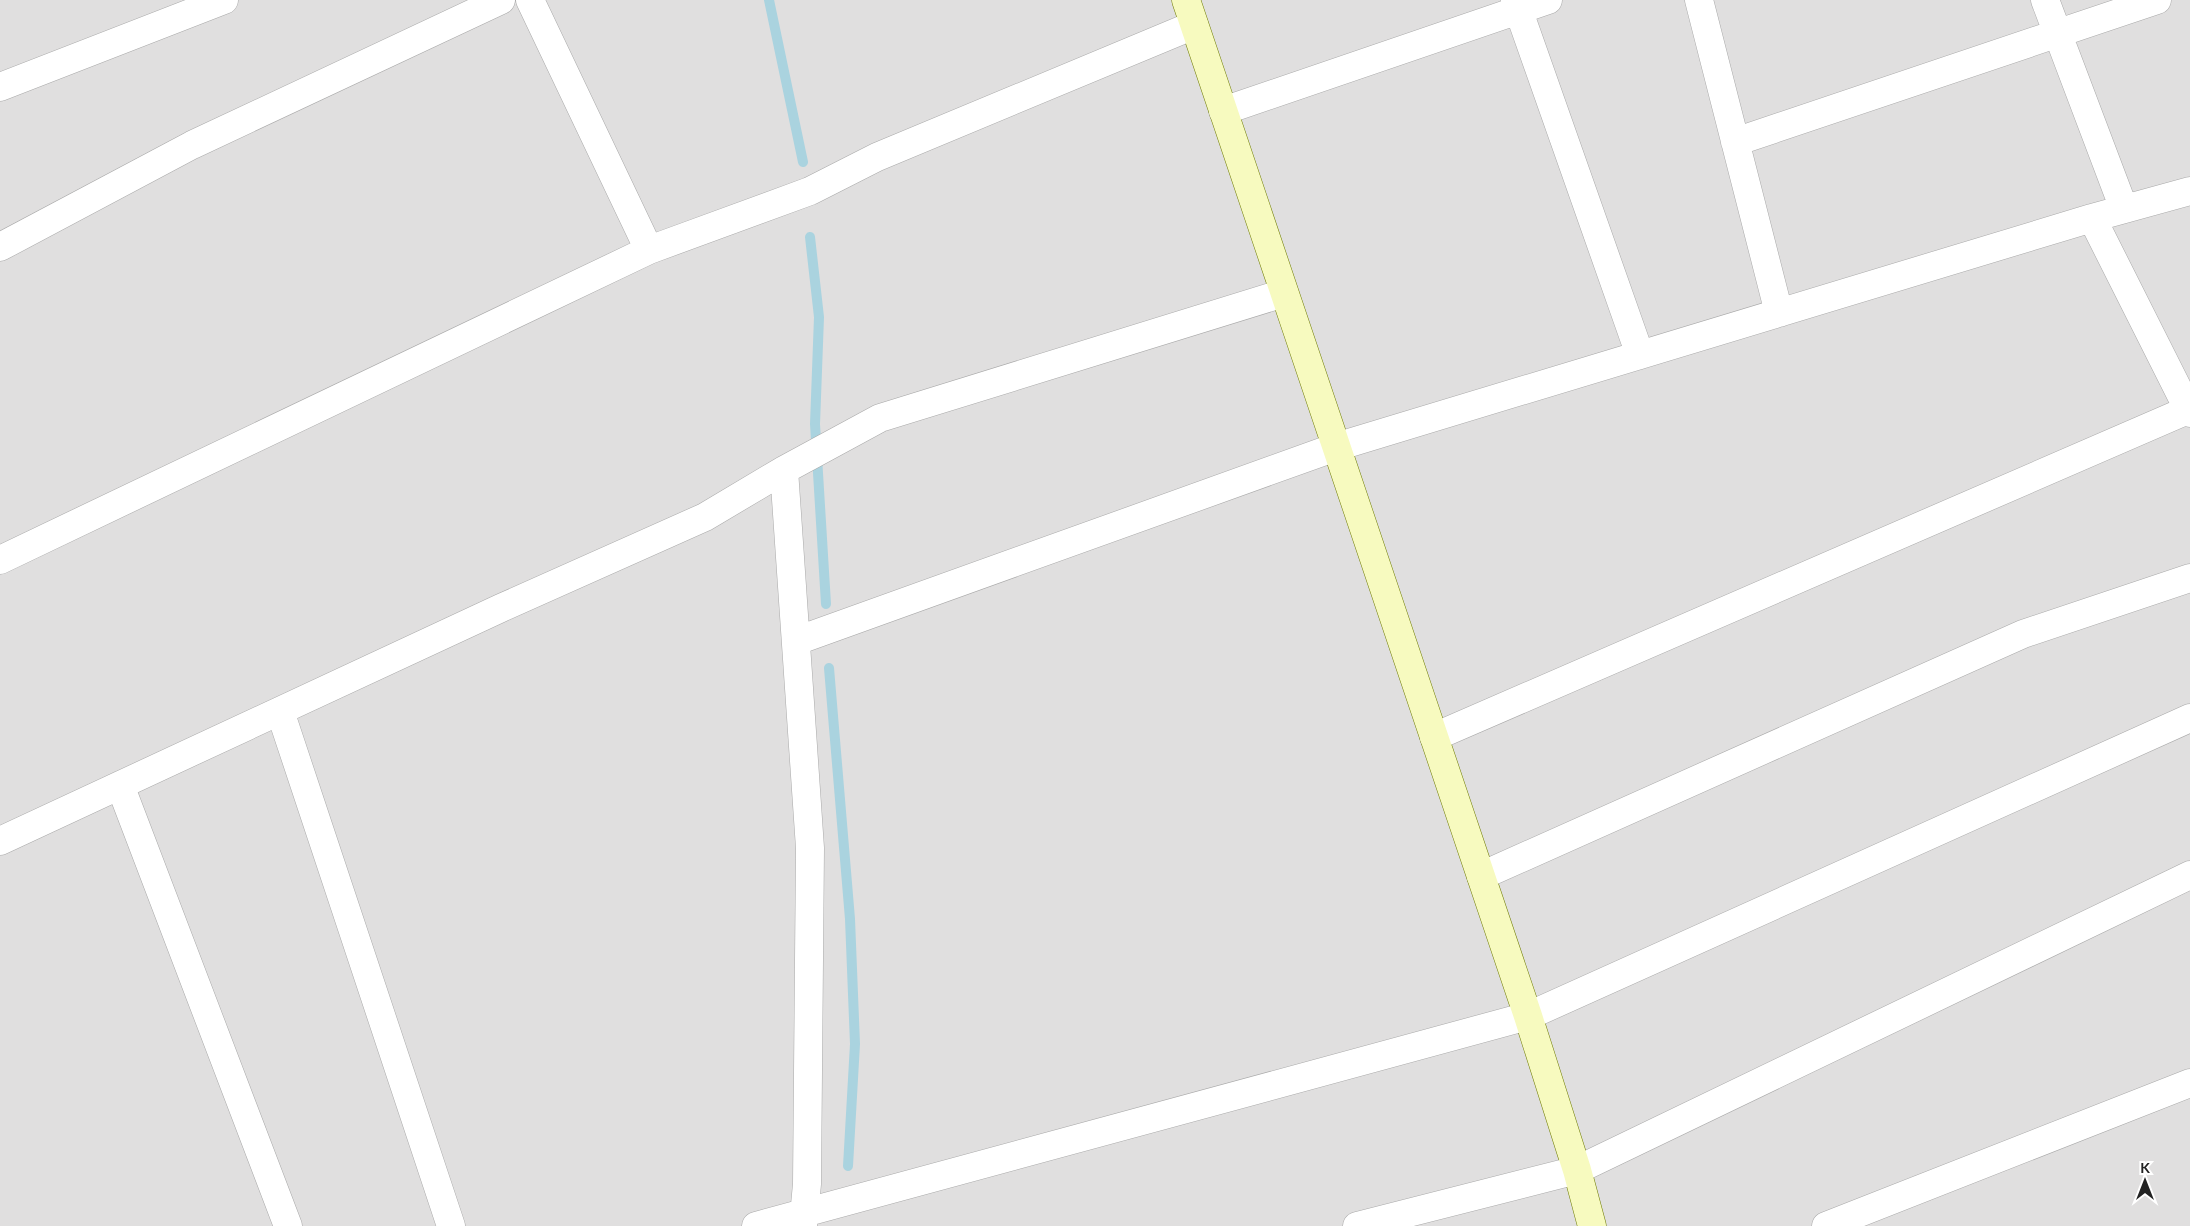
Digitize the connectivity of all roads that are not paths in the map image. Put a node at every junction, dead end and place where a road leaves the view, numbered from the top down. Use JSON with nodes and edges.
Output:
{"nodes":[{"id":1,"x":224,"y":0,"type":"edge"},
{"id":2,"x":501,"y":0,"type":"edge"},
{"id":3,"x":530,"y":0,"type":"edge"},
{"id":4,"x":1186,"y":0,"type":"edge"},
{"id":5,"x":1548,"y":0,"type":"edge"},
{"id":6,"x":1699,"y":0,"type":"edge"},
{"id":7,"x":2046,"y":0,"type":"edge"},
{"id":8,"x":2157,"y":0,"type":"edge"},
{"id":9,"x":1517,"y":4,"type":"edge"},
{"id":10,"x":1194,"y":25,"type":"junction"},
{"id":11,"x":2058,"y":33,"type":"junction"},
{"id":12,"x":0,"y":87,"type":"edge"},
{"id":13,"x":1223,"y":111,"type":"junction"},
{"id":14,"x":1735,"y":142,"type":"junction"},
{"id":15,"x":2190,"y":191,"type":"edge"},
{"id":16,"x":2124,"y":209,"type":"junction"},
{"id":17,"x":2092,"y":218,"type":"junction"},
{"id":18,"x":0,"y":247,"type":"edge"},
{"id":19,"x":649,"y":250,"type":"junction"},
{"id":20,"x":1284,"y":293,"type":"junction"},
{"id":21,"x":1779,"y":313,"type":"junction"},
{"id":22,"x":1640,"y":355,"type":"junction"},
{"id":23,"x":2189,"y":411,"type":"edge"},
{"id":24,"x":1336,"y":447,"type":"junction"},
{"id":25,"x":784,"y":470,"type":"junction"},
{"id":26,"x":0,"y":560,"type":"edge"},
{"id":27,"x":2190,"y":578,"type":"edge"},
{"id":28,"x":796,"y":641,"type":"junction"},
{"id":29,"x":280,"y":711,"type":"junction"},
{"id":30,"x":2190,"y":718,"type":"edge"},
{"id":31,"x":1434,"y":737,"type":"junction"},
{"id":32,"x":120,"y":785,"type":"junction"},
{"id":33,"x":0,"y":841,"type":"edge"},
{"id":34,"x":2190,"y":875,"type":"edge"},
{"id":35,"x":1481,"y":876,"type":"junction"},
{"id":36,"x":1528,"y":1016,"type":"junction"},
{"id":37,"x":2190,"y":1083,"type":"edge"},
{"id":38,"x":1577,"y":1170,"type":"junction"},
{"id":39,"x":804,"y":1220,"type":"edge"},
{"id":40,"x":288,"y":1226,"type":"edge"},
{"id":41,"x":452,"y":1226,"type":"edge"},
{"id":42,"x":756,"y":1226,"type":"edge"},
{"id":43,"x":1357,"y":1226,"type":"edge"},
{"id":44,"x":1592,"y":1226,"type":"edge"},
{"id":45,"x":1826,"y":1226,"type":"edge"}],
"edges":[{"from":1,"to":12,"type":"street"},
{"from":2,"to":18,"type":"street"},
{"from":3,"to":19,"type":"street"},
{"from":4,"to":10,"type":"street"},
{"from":5,"to":9,"type":"street"},
{"from":6,"to":14,"type":"street"},
{"from":7,"to":11,"type":"street"},
{"from":8,"to":11,"type":"street"},
{"from":9,"to":13,"type":"street"},
{"from":9,"to":22,"type":"street"},
{"from":10,"to":13,"type":"street"},
{"from":10,"to":19,"type":"street"},
{"from":11,"to":14,"type":"street"},
{"from":11,"to":16,"type":"street"},
{"from":13,"to":20,"type":"street"},
{"from":14,"to":21,"type":"street"},
{"from":15,"to":16,"type":"street"},
{"from":16,"to":17,"type":"street"},
{"from":17,"to":21,"type":"street"},
{"from":17,"to":23,"type":"street"},
{"from":19,"to":26,"type":"street"},
{"from":20,"to":24,"type":"street"},
{"from":20,"to":25,"type":"street"},
{"from":21,"to":22,"type":"street"},
{"from":22,"to":24,"type":"street"},
{"from":23,"to":31,"type":"street"},
{"from":24,"to":28,"type":"street"},
{"from":24,"to":31,"type":"street"},
{"from":25,"to":28,"type":"street"},
{"from":25,"to":29,"type":"street"},
{"from":27,"to":35,"type":"street"},
{"from":28,"to":39,"type":"street"},
{"from":29,"to":32,"type":"street"},
{"from":29,"to":41,"type":"street"},
{"from":30,"to":36,"type":"street"},
{"from":31,"to":35,"type":"street"},
{"from":32,"to":33,"type":"street"},
{"from":32,"to":40,"type":"street"},
{"from":34,"to":38,"type":"street"},
{"from":35,"to":36,"type":"street"},
{"from":36,"to":38,"type":"street"},
{"from":36,"to":39,"type":"street"},
{"from":37,"to":45,"type":"street"},
{"from":38,"to":43,"type":"street"},
{"from":38,"to":44,"type":"street"},
{"from":39,"to":42,"type":"street"}]}
